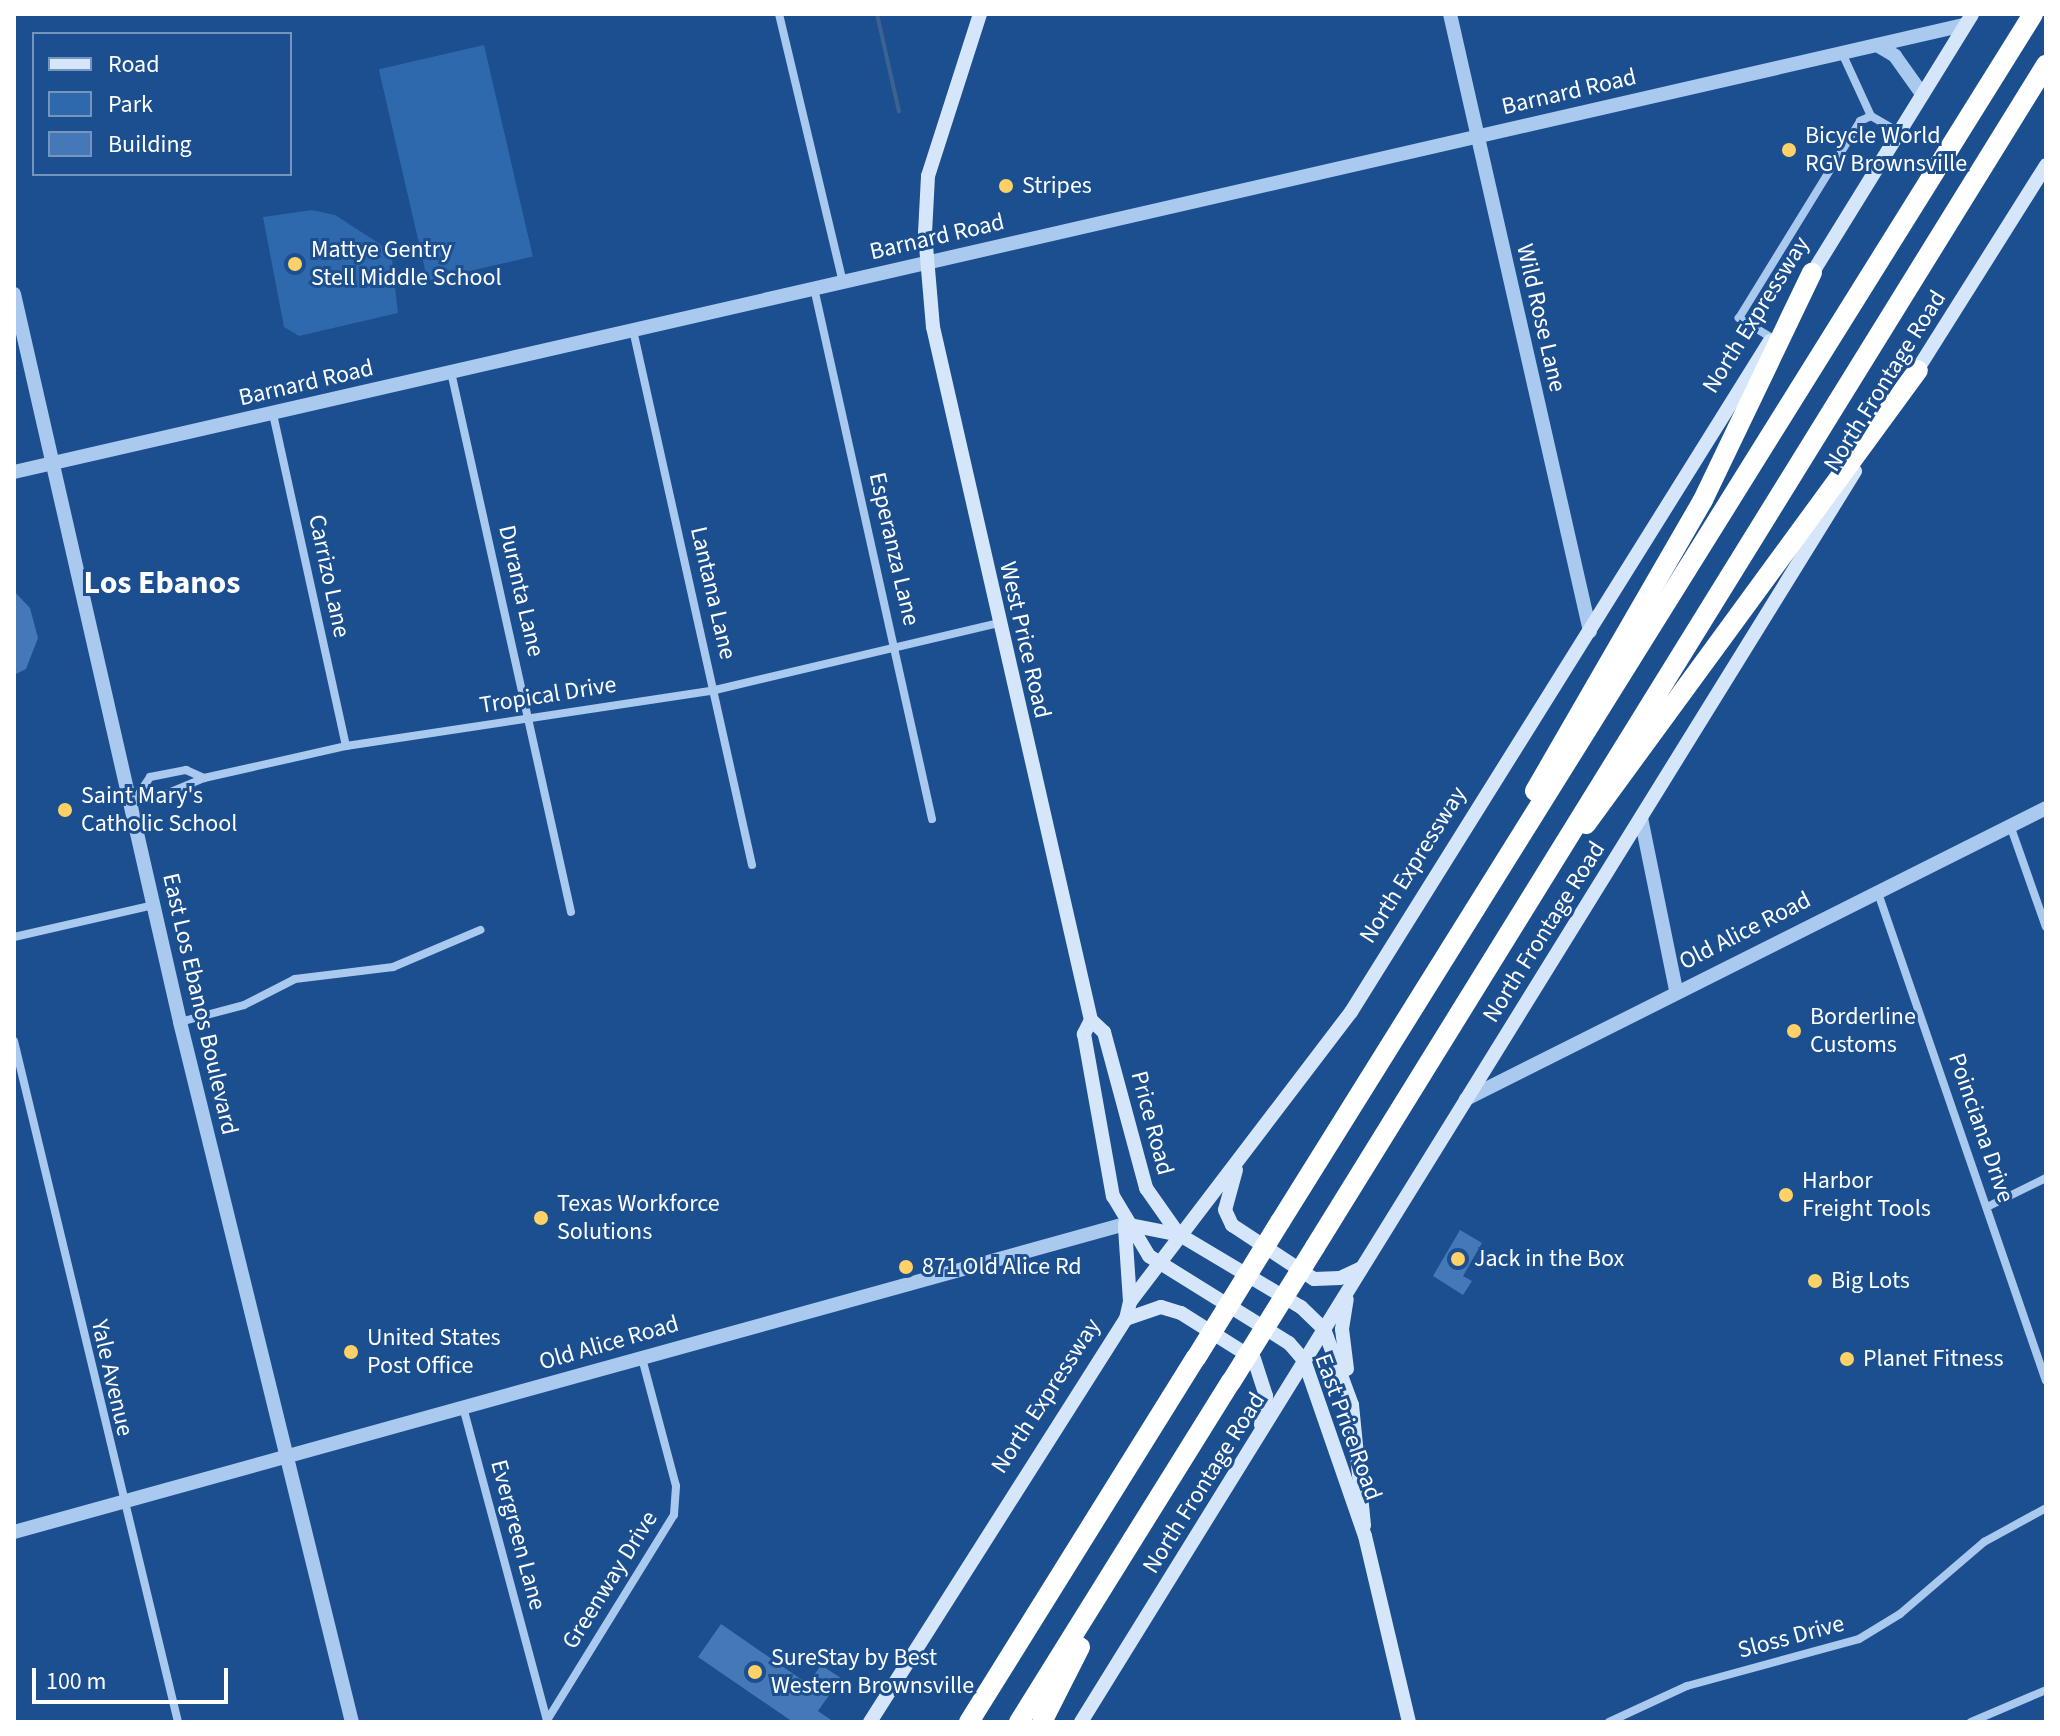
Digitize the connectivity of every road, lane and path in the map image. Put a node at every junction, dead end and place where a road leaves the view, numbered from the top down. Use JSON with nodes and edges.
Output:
{"nodes":[{"id":1,"x":779,"y":14,"type":"edge"},
{"id":2,"x":980,"y":14,"type":"edge"},
{"id":3,"x":1450,"y":14,"type":"edge"},
{"id":4,"x":2033,"y":14,"type":"edge"},
{"id":5,"x":1968,"y":20,"type":"edge"},
{"id":6,"x":1877,"y":45,"type":"junction"},
{"id":7,"x":1842,"y":53,"type":"junction"},
{"id":8,"x":2046,"y":65,"type":"edge"},
{"id":9,"x":1922,"y":94,"type":"junction"},
{"id":10,"x":1871,"y":116,"type":"junction"},
{"id":11,"x":1899,"y":132,"type":"junction"},
{"id":12,"x":1477,"y":135,"type":"junction"},
{"id":13,"x":2046,"y":165,"type":"edge"},
{"id":14,"x":926,"y":261,"type":"junction"},
{"id":15,"x":1812,"y":273,"type":"junction"},
{"id":16,"x":843,"y":282,"type":"junction"},
{"id":17,"x":814,"y":288,"type":"junction"},
{"id":18,"x":14,"y":294,"type":"edge"},
{"id":19,"x":633,"y":330,"type":"junction"},
{"id":20,"x":1772,"y":338,"type":"junction"},
{"id":21,"x":1918,"y":370,"type":"junction"},
{"id":22,"x":451,"y":372,"type":"junction"},
{"id":23,"x":273,"y":414,"type":"junction"},
{"id":24,"x":52,"y":463,"type":"junction"},
{"id":25,"x":14,"y":472,"type":"edge"},
{"id":26,"x":998,"y":623,"type":"junction"},
{"id":27,"x":1590,"y":631,"type":"junction"},
{"id":28,"x":897,"y":648,"type":"junction"},
{"id":29,"x":715,"y":690,"type":"junction"},
{"id":30,"x":529,"y":718,"type":"junction"},
{"id":31,"x":346,"y":746,"type":"junction"},
{"id":32,"x":204,"y":778,"type":"junction"},
{"id":33,"x":134,"y":793,"type":"junction"},
{"id":34,"x":2046,"y":808,"type":"edge"},
{"id":35,"x":1641,"y":818,"type":"junction"},
{"id":36,"x":932,"y":819,"type":"dead end"},
{"id":37,"x":2010,"y":825,"type":"junction"},
{"id":38,"x":1504,"y":861,"type":"junction"},
{"id":39,"x":752,"y":865,"type":"dead end"},
{"id":40,"x":1877,"y":889,"type":"junction"},
{"id":41,"x":1528,"y":896,"type":"junction"},
{"id":42,"x":154,"y":905,"type":"junction"},
{"id":43,"x":571,"y":912,"type":"dead end"},
{"id":44,"x":2046,"y":927,"type":"edge"},
{"id":45,"x":480,"y":930,"type":"dead end"},
{"id":46,"x":14,"y":937,"type":"edge"},
{"id":47,"x":1676,"y":990,"type":"junction"},
{"id":48,"x":1091,"y":1020,"type":"junction"},
{"id":49,"x":180,"y":1022,"type":"junction"},
{"id":50,"x":14,"y":1041,"type":"edge"},
{"id":51,"x":1466,"y":1099,"type":"junction"},
{"id":52,"x":1240,"y":1158,"type":"junction"},
{"id":53,"x":2046,"y":1178,"type":"edge"},
{"id":54,"x":1987,"y":1207,"type":"junction"},
{"id":55,"x":1125,"y":1224,"type":"junction"},
{"id":56,"x":1180,"y":1235,"type":"junction"},
{"id":57,"x":1159,"y":1262,"type":"junction"},
{"id":58,"x":1362,"y":1268,"type":"junction"},
{"id":59,"x":1349,"y":1292,"type":"junction"},
{"id":60,"x":1130,"y":1302,"type":"junction"},
{"id":61,"x":1126,"y":1319,"type":"junction"},
{"id":62,"x":1324,"y":1329,"type":"junction"},
{"id":63,"x":642,"y":1358,"type":"junction"},
{"id":64,"x":1304,"y":1360,"type":"junction"},
{"id":65,"x":2046,"y":1381,"type":"edge"},
{"id":66,"x":1352,"y":1405,"type":"junction"},
{"id":67,"x":463,"y":1406,"type":"junction"},
{"id":68,"x":1259,"y":1437,"type":"junction"},
{"id":69,"x":285,"y":1456,"type":"junction"},
{"id":70,"x":121,"y":1502,"type":"junction"},
{"id":71,"x":2046,"y":1508,"type":"edge"},
{"id":72,"x":14,"y":1532,"type":"edge"},
{"id":73,"x":1135,"y":1535,"type":"junction"},
{"id":74,"x":1365,"y":1536,"type":"junction"},
{"id":75,"x":2046,"y":1690,"type":"edge"},
{"id":76,"x":546,"y":1721,"type":"edge"},
{"id":77,"x":178,"y":1722,"type":"edge"},
{"id":78,"x":352,"y":1722,"type":"edge"},
{"id":79,"x":870,"y":1722,"type":"edge"},
{"id":80,"x":969,"y":1722,"type":"edge"},
{"id":81,"x":1019,"y":1722,"type":"edge"},
{"id":82,"x":1042,"y":1722,"type":"edge"},
{"id":83,"x":1081,"y":1722,"type":"edge"},
{"id":84,"x":1409,"y":1722,"type":"edge"},
{"id":85,"x":1609,"y":1722,"type":"edge"},
{"id":86,"x":1971,"y":1722,"type":"edge"}],
"edges":[{"from":1,"to":16,"type":"street"},
{"from":2,"to":14,"type":"main road","name":"West Price Road"},
{"from":3,"to":12,"type":"street","name":"Wild Rose Lane"},
{"from":4,"to":38,"type":"highway"},
{"from":5,"to":6,"type":"street","name":"Barnard Road"},
{"from":5,"to":9,"type":"main road","name":"North Expressway"},
{"from":6,"to":7,"type":"street","name":"Barnard Road"},
{"from":6,"to":9,"type":"street"},
{"from":7,"to":10,"type":"street"},
{"from":7,"to":12,"type":"street","name":"Barnard Road"},
{"from":8,"to":41,"type":"highway"},
{"from":9,"to":11,"type":"main road","name":"North Expressway"},
{"from":10,"to":11,"type":"street"},
{"from":10,"to":20,"type":"street"},
{"from":11,"to":15,"type":"main road","name":"North Expressway"},
{"from":12,"to":14,"type":"street","name":"Barnard Road"},
{"from":12,"to":27,"type":"street","name":"Wild Rose Lane"},
{"from":13,"to":21,"type":"main road","name":"North Frontage Road"},
{"from":14,"to":16,"type":"street","name":"Barnard Road"},
{"from":14,"to":26,"type":"main road","name":"West Price Road"},
{"from":15,"to":20,"type":"main road","name":"North Expressway"},
{"from":15,"to":38,"type":"highway"},
{"from":16,"to":17,"type":"street","name":"Barnard Road"},
{"from":17,"to":19,"type":"street","name":"Barnard Road"},
{"from":17,"to":28,"type":"street","name":"Esperanza Lane"},
{"from":18,"to":24,"type":"street","name":"East Los Ebanos Boulevard"},
{"from":19,"to":22,"type":"street","name":"Barnard Road"},
{"from":19,"to":29,"type":"street","name":"Lantana Lane"},
{"from":20,"to":27,"type":"main road","name":"North Expressway"},
{"from":21,"to":35,"type":"main road","name":"North Frontage Road"},
{"from":21,"to":41,"type":"highway"},
{"from":22,"to":23,"type":"street","name":"Barnard Road"},
{"from":22,"to":30,"type":"street","name":"Duranta Lane"},
{"from":23,"to":24,"type":"street","name":"Barnard Road"},
{"from":23,"to":31,"type":"street","name":"Carrizo Lane"},
{"from":24,"to":25,"type":"street","name":"Barnard Road"},
{"from":24,"to":33,"type":"street","name":"East Los Ebanos Boulevard"},
{"from":26,"to":28,"type":"street","name":"Tropical Drive"},
{"from":26,"to":48,"type":"main road","name":"West Price Road"},
{"from":27,"to":52,"type":"main road","name":"North Expressway"},
{"from":28,"to":29,"type":"street","name":"Tropical Drive"},
{"from":28,"to":36,"type":"street","name":"Esperanza Lane"},
{"from":29,"to":30,"type":"street","name":"Tropical Drive"},
{"from":29,"to":39,"type":"street","name":"Lantana Lane"},
{"from":30,"to":31,"type":"street","name":"Tropical Drive"},
{"from":30,"to":43,"type":"street","name":"Duranta Lane"},
{"from":31,"to":32,"type":"street","name":"Tropical Drive"},
{"from":32,"to":33,"type":"street","name":"Tropical Drive"},
{"from":32,"to":33,"type":"street","name":"Tropical Drive"},
{"from":33,"to":42,"type":"street","name":"East Los Ebanos Boulevard"},
{"from":34,"to":37,"type":"street","name":"Old Alice Road"},
{"from":35,"to":47,"type":"street"},
{"from":35,"to":51,"type":"main road","name":"North Frontage Road"},
{"from":37,"to":40,"type":"street","name":"Old Alice Road"},
{"from":37,"to":44,"type":"street"},
{"from":38,"to":80,"type":"highway","bridge":true},
{"from":40,"to":47,"type":"street","name":"Old Alice Road"},
{"from":40,"to":54,"type":"street","name":"Poinciana Drive"},
{"from":41,"to":73,"type":"highway","bridge":true},
{"from":42,"to":46,"type":"street"},
{"from":42,"to":49,"type":"street","name":"East Los Ebanos Boulevard"},
{"from":45,"to":49,"type":"street"},
{"from":47,"to":51,"type":"street","name":"Old Alice Road"},
{"from":48,"to":55,"type":"main road","name":"West Price Road"},
{"from":48,"to":56,"type":"main road","name":"Price Road"},
{"from":49,"to":69,"type":"street","name":"East Los Ebanos Boulevard"},
{"from":50,"to":70,"type":"street","name":"Yale Avenue"},
{"from":51,"to":58,"type":"main road","name":"North Frontage Road"},
{"from":52,"to":56,"type":"main road","name":"North Expressway"},
{"from":52,"to":58,"type":"main road"},
{"from":53,"to":54,"type":"street"},
{"from":54,"to":65,"type":"street","name":"Poinciana Drive"},
{"from":55,"to":56,"type":"main road"},
{"from":55,"to":57,"type":"main road","name":"West Price Road"},
{"from":55,"to":60,"type":"main road"},
{"from":55,"to":63,"type":"street","name":"Old Alice Road"},
{"from":56,"to":57,"type":"main road","name":"North Expressway"},
{"from":56,"to":62,"type":"main road","name":"East Price Road"},
{"from":57,"to":60,"type":"main road","name":"North Expressway"},
{"from":57,"to":64,"type":"main road","name":"East Price Road"},
{"from":58,"to":59,"type":"main road","name":"North Frontage Road"},
{"from":59,"to":62,"type":"main road","name":"North Frontage Road"},
{"from":59,"to":66,"type":"main road"},
{"from":60,"to":61,"type":"main road","name":"North Expressway"},
{"from":61,"to":68,"type":"main road"},
{"from":61,"to":79,"type":"main road","name":"North Expressway"},
{"from":62,"to":64,"type":"main road","name":"North Frontage Road"},
{"from":62,"to":66,"type":"main road","name":"East Price Road"},
{"from":63,"to":67,"type":"street","name":"Old Alice Road"},
{"from":63,"to":76,"type":"street","name":"Greenway Drive"},
{"from":64,"to":68,"type":"main road","name":"North Frontage Road"},
{"from":64,"to":74,"type":"main road","name":"East Price Road"},
{"from":66,"to":74,"type":"main road","name":"East Price Road"},
{"from":67,"to":69,"type":"street","name":"Old Alice Road"},
{"from":67,"to":76,"type":"street","name":"Evergreen Lane"},
{"from":68,"to":83,"type":"main road","name":"North Frontage Road"},
{"from":69,"to":70,"type":"street","name":"Old Alice Road"},
{"from":69,"to":78,"type":"street","name":"East Los Ebanos Boulevard"},
{"from":70,"to":72,"type":"street","name":"Old Alice Road"},
{"from":70,"to":77,"type":"street","name":"Yale Avenue"},
{"from":71,"to":85,"type":"street","name":"Sloss Drive"},
{"from":73,"to":81,"type":"highway"},
{"from":73,"to":82,"type":"highway"},
{"from":74,"to":84,"type":"main road","name":"East Price Road"},
{"from":75,"to":86,"type":"street"}]}
